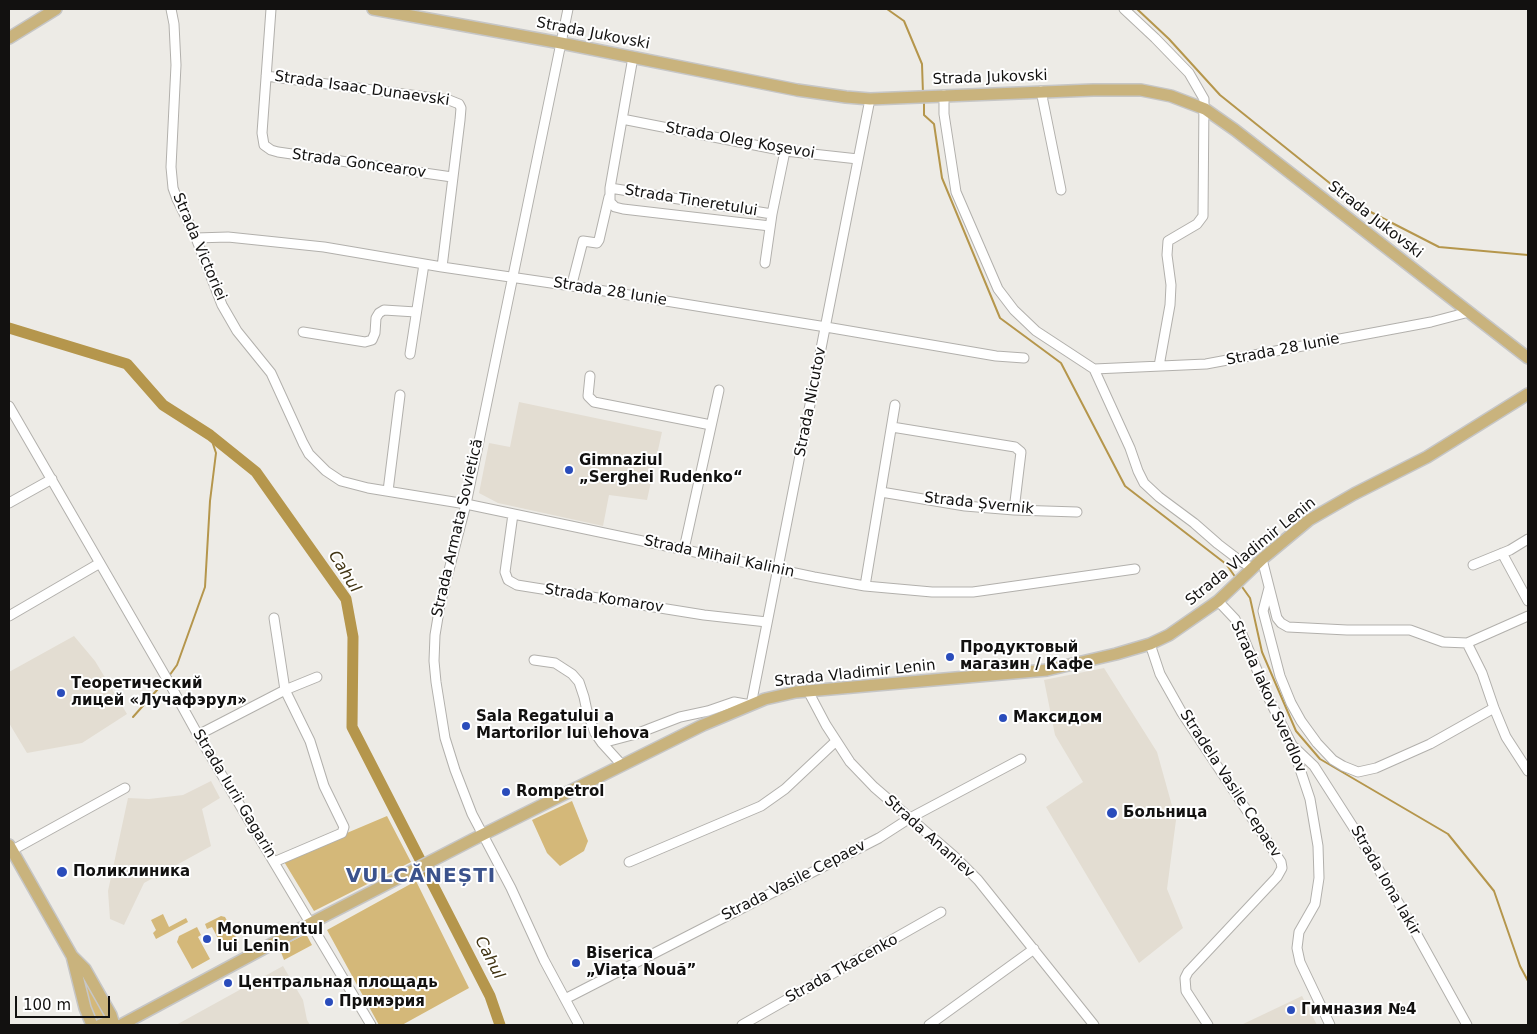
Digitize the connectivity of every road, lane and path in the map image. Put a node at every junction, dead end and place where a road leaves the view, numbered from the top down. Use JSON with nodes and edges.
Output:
{"nodes":[{"id":1,"x":56,"y":9,"type":"edge"},
{"id":2,"x":171,"y":9,"type":"edge"},
{"id":3,"x":271,"y":9,"type":"edge"},
{"id":4,"x":372,"y":9,"type":"edge"},
{"id":5,"x":568,"y":9,"type":"edge"},
{"id":6,"x":1124,"y":9,"type":"edge"},
{"id":7,"x":9,"y":38,"type":"edge"},
{"id":8,"x":561,"y":43,"type":"junction"},
{"id":9,"x":633,"y":57,"type":"junction"},
{"id":10,"x":266,"y":76,"type":"junction"},
{"id":11,"x":1041,"y":91,"type":"junction"},
{"id":12,"x":944,"y":95,"type":"junction"},
{"id":13,"x":870,"y":99,"type":"junction"},
{"id":14,"x":1205,"y":109,"type":"junction"},
{"id":15,"x":622,"y":119,"type":"junction"},
{"id":16,"x":268,"y":148,"type":"joint"},
{"id":17,"x":785,"y":151,"type":"junction"},
{"id":18,"x":858,"y":159,"type":"junction"},
{"id":19,"x":452,"y":177,"type":"junction"},
{"id":20,"x":1061,"y":190,"type":"dead end"},
{"id":21,"x":609,"y":192,"type":"junction"},
{"id":22,"x":772,"y":214,"type":"junction"},
{"id":23,"x":770,"y":226,"type":"junction"},
{"id":24,"x":196,"y":238,"type":"junction"},
{"id":25,"x":424,"y":264,"type":"junction"},
{"id":26,"x":764,"y":264,"type":"dead end"},
{"id":27,"x":442,"y":267,"type":"junction"},
{"id":28,"x":513,"y":277,"type":"junction"},
{"id":29,"x":573,"y":280,"type":"dead end"},
{"id":30,"x":416,"y":312,"type":"junction"},
{"id":31,"x":1469,"y":312,"type":"junction"},
{"id":32,"x":826,"y":327,"type":"junction"},
{"id":33,"x":303,"y":332,"type":"dead end"},
{"id":34,"x":410,"y":354,"type":"dead end"},
{"id":35,"x":1024,"y":358,"type":"dead end"},
{"id":36,"x":1528,"y":358,"type":"edge"},
{"id":37,"x":1159,"y":366,"type":"junction"},
{"id":38,"x":1094,"y":369,"type":"junction"},
{"id":39,"x":590,"y":376,"type":"dead end"},
{"id":40,"x":719,"y":390,"type":"dead end"},
{"id":41,"x":1528,"y":394,"type":"edge"},
{"id":42,"x":400,"y":395,"type":"dead end"},
{"id":43,"x":895,"y":405,"type":"dead end"},
{"id":44,"x":9,"y":406,"type":"edge"},
{"id":45,"x":710,"y":425,"type":"junction"},
{"id":46,"x":892,"y":427,"type":"junction"},
{"id":47,"x":314,"y":460,"type":"joint"},
{"id":48,"x":52,"y":479,"type":"junction"},
{"id":49,"x":388,"y":491,"type":"junction"},
{"id":50,"x":881,"y":492,"type":"junction"},
{"id":51,"x":9,"y":503,"type":"edge"},
{"id":52,"x":466,"y":504,"type":"junction"},
{"id":53,"x":1014,"y":510,"type":"junction"},
{"id":54,"x":1077,"y":512,"type":"dead end"},
{"id":55,"x":513,"y":514,"type":"junction"},
{"id":56,"x":1528,"y":539,"type":"edge"},
{"id":57,"x":684,"y":549,"type":"junction"},
{"id":58,"x":1502,"y":553,"type":"junction"},
{"id":59,"x":1262,"y":559,"type":"junction"},
{"id":60,"x":100,"y":563,"type":"junction"},
{"id":61,"x":1473,"y":565,"type":"dead end"},
{"id":62,"x":1134,"y":568,"type":"dead end"},
{"id":63,"x":777,"y":569,"type":"junction"},
{"id":64,"x":1251,"y":570,"type":"junction"},
{"id":65,"x":864,"y":586,"type":"junction"},
{"id":66,"x":1269,"y":588,"type":"junction"},
{"id":67,"x":1220,"y":599,"type":"junction"},
{"id":68,"x":1528,"y":600,"type":"edge"},
{"id":69,"x":9,"y":616,"type":"edge"},
{"id":70,"x":1528,"y":616,"type":"edge"},
{"id":71,"x":274,"y":618,"type":"dead end"},
{"id":72,"x":1277,"y":618,"type":"junction"},
{"id":73,"x":767,"y":622,"type":"junction"},
{"id":74,"x":1266,"y":626,"type":"junction"},
{"id":75,"x":1467,"y":643,"type":"junction"},
{"id":76,"x":1150,"y":644,"type":"junction"},
{"id":77,"x":534,"y":660,"type":"dead end"},
{"id":78,"x":317,"y":676,"type":"dead end"},
{"id":79,"x":285,"y":690,"type":"junction"},
{"id":80,"x":808,"y":692,"type":"junction"},
{"id":81,"x":751,"y":705,"type":"junction"},
{"id":82,"x":1494,"y":708,"type":"junction"},
{"id":83,"x":198,"y":735,"type":"junction"},
{"id":84,"x":835,"y":742,"type":"junction"},
{"id":85,"x":602,"y":743,"type":"junction"},
{"id":86,"x":1292,"y":745,"type":"junction"},
{"id":87,"x":1021,"y":759,"type":"dead end"},
{"id":88,"x":622,"y":765,"type":"junction"},
{"id":89,"x":1528,"y":771,"type":"edge"},
{"id":90,"x":125,"y":788,"type":"dead end"},
{"id":91,"x":910,"y":818,"type":"junction"},
{"id":92,"x":482,"y":834,"type":"junction"},
{"id":93,"x":10,"y":849,"type":"edge"},
{"id":94,"x":274,"y":862,"type":"junction"},
{"id":95,"x":630,"y":862,"type":"dead end"},
{"id":96,"x":942,"y":912,"type":"dead end"},
{"id":97,"x":311,"y":923,"type":"junction"},
{"id":98,"x":1034,"y":949,"type":"junction"},
{"id":99,"x":72,"y":956,"type":"junction"},
{"id":100,"x":565,"y":999,"type":"junction"},
{"id":101,"x":85,"y":1008,"type":"junction"},
{"id":102,"x":86,"y":1025,"type":"edge"},
{"id":103,"x":92,"y":1025,"type":"edge"},
{"id":104,"x":100,"y":1025,"type":"edge"},
{"id":105,"x":113,"y":1025,"type":"edge"},
{"id":106,"x":121,"y":1025,"type":"edge"},
{"id":107,"x":371,"y":1025,"type":"edge"},
{"id":108,"x":579,"y":1025,"type":"edge"},
{"id":109,"x":742,"y":1025,"type":"edge"},
{"id":110,"x":928,"y":1025,"type":"edge"},
{"id":111,"x":1094,"y":1025,"type":"edge"},
{"id":112,"x":1208,"y":1025,"type":"edge"},
{"id":113,"x":1330,"y":1025,"type":"edge"},
{"id":114,"x":1467,"y":1025,"type":"edge"}],
"edges":[{"from":1,"to":7,"type":"main road"},
{"from":2,"to":24,"type":"street","name":"Strada Victoriei"},
{"from":3,"to":10,"type":"street","name":"Strada Isaac Dunaevski"},
{"from":4,"to":8,"type":"main road","name":"Strada Jukovski"},
{"from":5,"to":8,"type":"street","name":"Strada Armata Sovietică"},
{"from":6,"to":14,"type":"street"},
{"from":8,"to":9,"type":"main road","name":"Strada Jukovski"},
{"from":8,"to":28,"type":"street","name":"Strada Armata Sovietică"},
{"from":9,"to":13,"type":"main road","name":"Strada Jukovski"},
{"from":9,"to":15,"type":"street"},
{"from":10,"to":16,"type":"street","name":"Strada Isaac Dunaevski"},
{"from":10,"to":19,"type":"street","name":"Strada Isaac Dunaevski"},
{"from":11,"to":12,"type":"main road","name":"Strada Jukovski"},
{"from":11,"to":14,"type":"main road","name":"Strada Jukovski"},
{"from":11,"to":20,"type":"street"},
{"from":12,"to":13,"type":"main road","name":"Strada Jukovski"},
{"from":12,"to":38,"type":"street"},
{"from":13,"to":18,"type":"street","name":"Strada Nicutov"},
{"from":14,"to":31,"type":"main road","name":"Strada Jukovski"},
{"from":14,"to":37,"type":"street"},
{"from":15,"to":17,"type":"street","name":"Strada Oleg Koşevoi"},
{"from":15,"to":21,"type":"street"},
{"from":16,"to":19,"type":"street","name":"Strada Goncearov"},
{"from":17,"to":18,"type":"street","name":"Strada Oleg Koşevoi"},
{"from":17,"to":22,"type":"street"},
{"from":18,"to":32,"type":"street","name":"Strada Nicutov"},
{"from":19,"to":27,"type":"street"},
{"from":21,"to":22,"type":"street","name":"Strada Tineretului"},
{"from":21,"to":23,"type":"street","name":"Strada Tineretului"},
{"from":21,"to":29,"type":"street"},
{"from":22,"to":23,"type":"street"},
{"from":23,"to":26,"type":"street"},
{"from":24,"to":25,"type":"street","name":"Strada 28 Iunie"},
{"from":24,"to":47,"type":"street","name":"Strada Victoriei"},
{"from":25,"to":27,"type":"street","name":"Strada 28 Iunie"},
{"from":25,"to":30,"type":"street"},
{"from":27,"to":28,"type":"street","name":"Strada 28 Iunie"},
{"from":28,"to":32,"type":"street","name":"Strada 28 Iunie"},
{"from":28,"to":52,"type":"street","name":"Strada Armata Sovietică"},
{"from":30,"to":33,"type":"street"},
{"from":30,"to":34,"type":"street"},
{"from":31,"to":36,"type":"main road","name":"Strada Jukovski"},
{"from":31,"to":37,"type":"street","name":"Strada 28 Iunie"},
{"from":32,"to":35,"type":"street","name":"Strada 28 Iunie"},
{"from":32,"to":63,"type":"street","name":"Strada Nicutov"},
{"from":37,"to":38,"type":"street","name":"Strada 28 Iunie"},
{"from":38,"to":64,"type":"street"},
{"from":39,"to":45,"type":"street"},
{"from":40,"to":45,"type":"street"},
{"from":41,"to":59,"type":"main road","name":"Strada Vladimir Lenin"},
{"from":42,"to":49,"type":"street"},
{"from":43,"to":46,"type":"street"},
{"from":44,"to":48,"type":"street","name":"Strada Iurii Gagarin"},
{"from":45,"to":57,"type":"street"},
{"from":46,"to":50,"type":"street"},
{"from":46,"to":53,"type":"street"},
{"from":47,"to":49,"type":"street","name":"Strada Mihail Kalinin"},
{"from":48,"to":51,"type":"street"},
{"from":48,"to":60,"type":"street","name":"Strada Iurii Gagarin"},
{"from":49,"to":52,"type":"street","name":"Strada Mihail Kalinin"},
{"from":50,"to":53,"type":"street","name":"Strada Șvernik"},
{"from":50,"to":65,"type":"street"},
{"from":52,"to":55,"type":"street","name":"Strada Mihail Kalinin"},
{"from":52,"to":92,"type":"street","name":"Strada Armata Sovietică"},
{"from":53,"to":54,"type":"street","name":"Strada Șvernik"},
{"from":55,"to":57,"type":"street","name":"Strada Mihail Kalinin"},
{"from":55,"to":73,"type":"street","name":"Strada Komarov"},
{"from":56,"to":58,"type":"street"},
{"from":57,"to":63,"type":"street","name":"Strada Mihail Kalinin"},
{"from":58,"to":61,"type":"street"},
{"from":58,"to":68,"type":"street"},
{"from":59,"to":64,"type":"main road","name":"Strada Vladimir Lenin"},
{"from":59,"to":66,"type":"street"},
{"from":60,"to":69,"type":"street"},
{"from":60,"to":83,"type":"street","name":"Strada Iurii Gagarin"},
{"from":62,"to":65,"type":"street","name":"Strada Mihail Kalinin"},
{"from":63,"to":65,"type":"street","name":"Strada Mihail Kalinin"},
{"from":63,"to":73,"type":"street","name":"Strada Nicutov"},
{"from":64,"to":67,"type":"main road","name":"Strada Vladimir Lenin"},
{"from":66,"to":72,"type":"street"},
{"from":66,"to":74,"type":"street"},
{"from":67,"to":76,"type":"main road","name":"Strada Vladimir Lenin"},
{"from":67,"to":86,"type":"street","name":"Strada Iakov Sverdlov"},
{"from":70,"to":75,"type":"street"},
{"from":71,"to":79,"type":"street"},
{"from":72,"to":74,"type":"street"},
{"from":72,"to":75,"type":"street"},
{"from":73,"to":81,"type":"street","name":"Strada Nicutov"},
{"from":74,"to":82,"type":"street"},
{"from":75,"to":82,"type":"street"},
{"from":76,"to":80,"type":"main road","name":"Strada Vladimir Lenin"},
{"from":76,"to":112,"type":"street","name":"Stradela Vasile Cepaev"},
{"from":77,"to":85,"type":"street"},
{"from":78,"to":79,"type":"street"},
{"from":79,"to":83,"type":"street"},
{"from":79,"to":94,"type":"street"},
{"from":80,"to":81,"type":"main road","name":"Strada Vladimir Lenin"},
{"from":80,"to":84,"type":"street","name":"Strada Ananiev"},
{"from":81,"to":85,"type":"street"},
{"from":81,"to":88,"type":"main road","name":"Strada Vladimir Lenin"},
{"from":82,"to":89,"type":"street"},
{"from":83,"to":94,"type":"street","name":"Strada Iurii Gagarin"},
{"from":84,"to":91,"type":"street","name":"Strada Ananiev"},
{"from":84,"to":95,"type":"street"},
{"from":85,"to":88,"type":"street"},
{"from":86,"to":113,"type":"street","name":"Strada Iakov Sverdlov"},
{"from":86,"to":114,"type":"street","name":"Strada Iona Iakir"},
{"from":87,"to":91,"type":"street","name":"Strada Vasile Cepaev"},
{"from":88,"to":92,"type":"main road","name":"Strada Vladimir Lenin"},
{"from":90,"to":93,"type":"street"},
{"from":91,"to":98,"type":"street","name":"Strada Ananiev"},
{"from":91,"to":100,"type":"street","name":"Strada Vasile Cepaev"},
{"from":92,"to":97,"type":"main road","name":"Strada Vladimir Lenin"},
{"from":92,"to":100,"type":"street","name":"Strada Armata Sovietică"},
{"from":93,"to":99,"type":"main road"},
{"from":94,"to":97,"type":"street","name":"Strada Iurii Gagarin"},
{"from":96,"to":109,"type":"street","name":"Strada Tkacenko"},
{"from":97,"to":106,"type":"main road","name":"Strada Vladimir Lenin"},
{"from":97,"to":107,"type":"street","name":"Strada Iurii Gagarin"},
{"from":98,"to":110,"type":"street"},
{"from":98,"to":111,"type":"street","name":"Strada Ananiev"},
{"from":99,"to":101,"type":"main road"},
{"from":99,"to":105,"type":"main road"},
{"from":100,"to":108,"type":"street","name":"Strada Armata Sovietică"},
{"from":101,"to":102,"type":"main road"},
{"from":101,"to":103,"type":"main road"},
{"from":104,"to":105,"type":"main road"}]}
